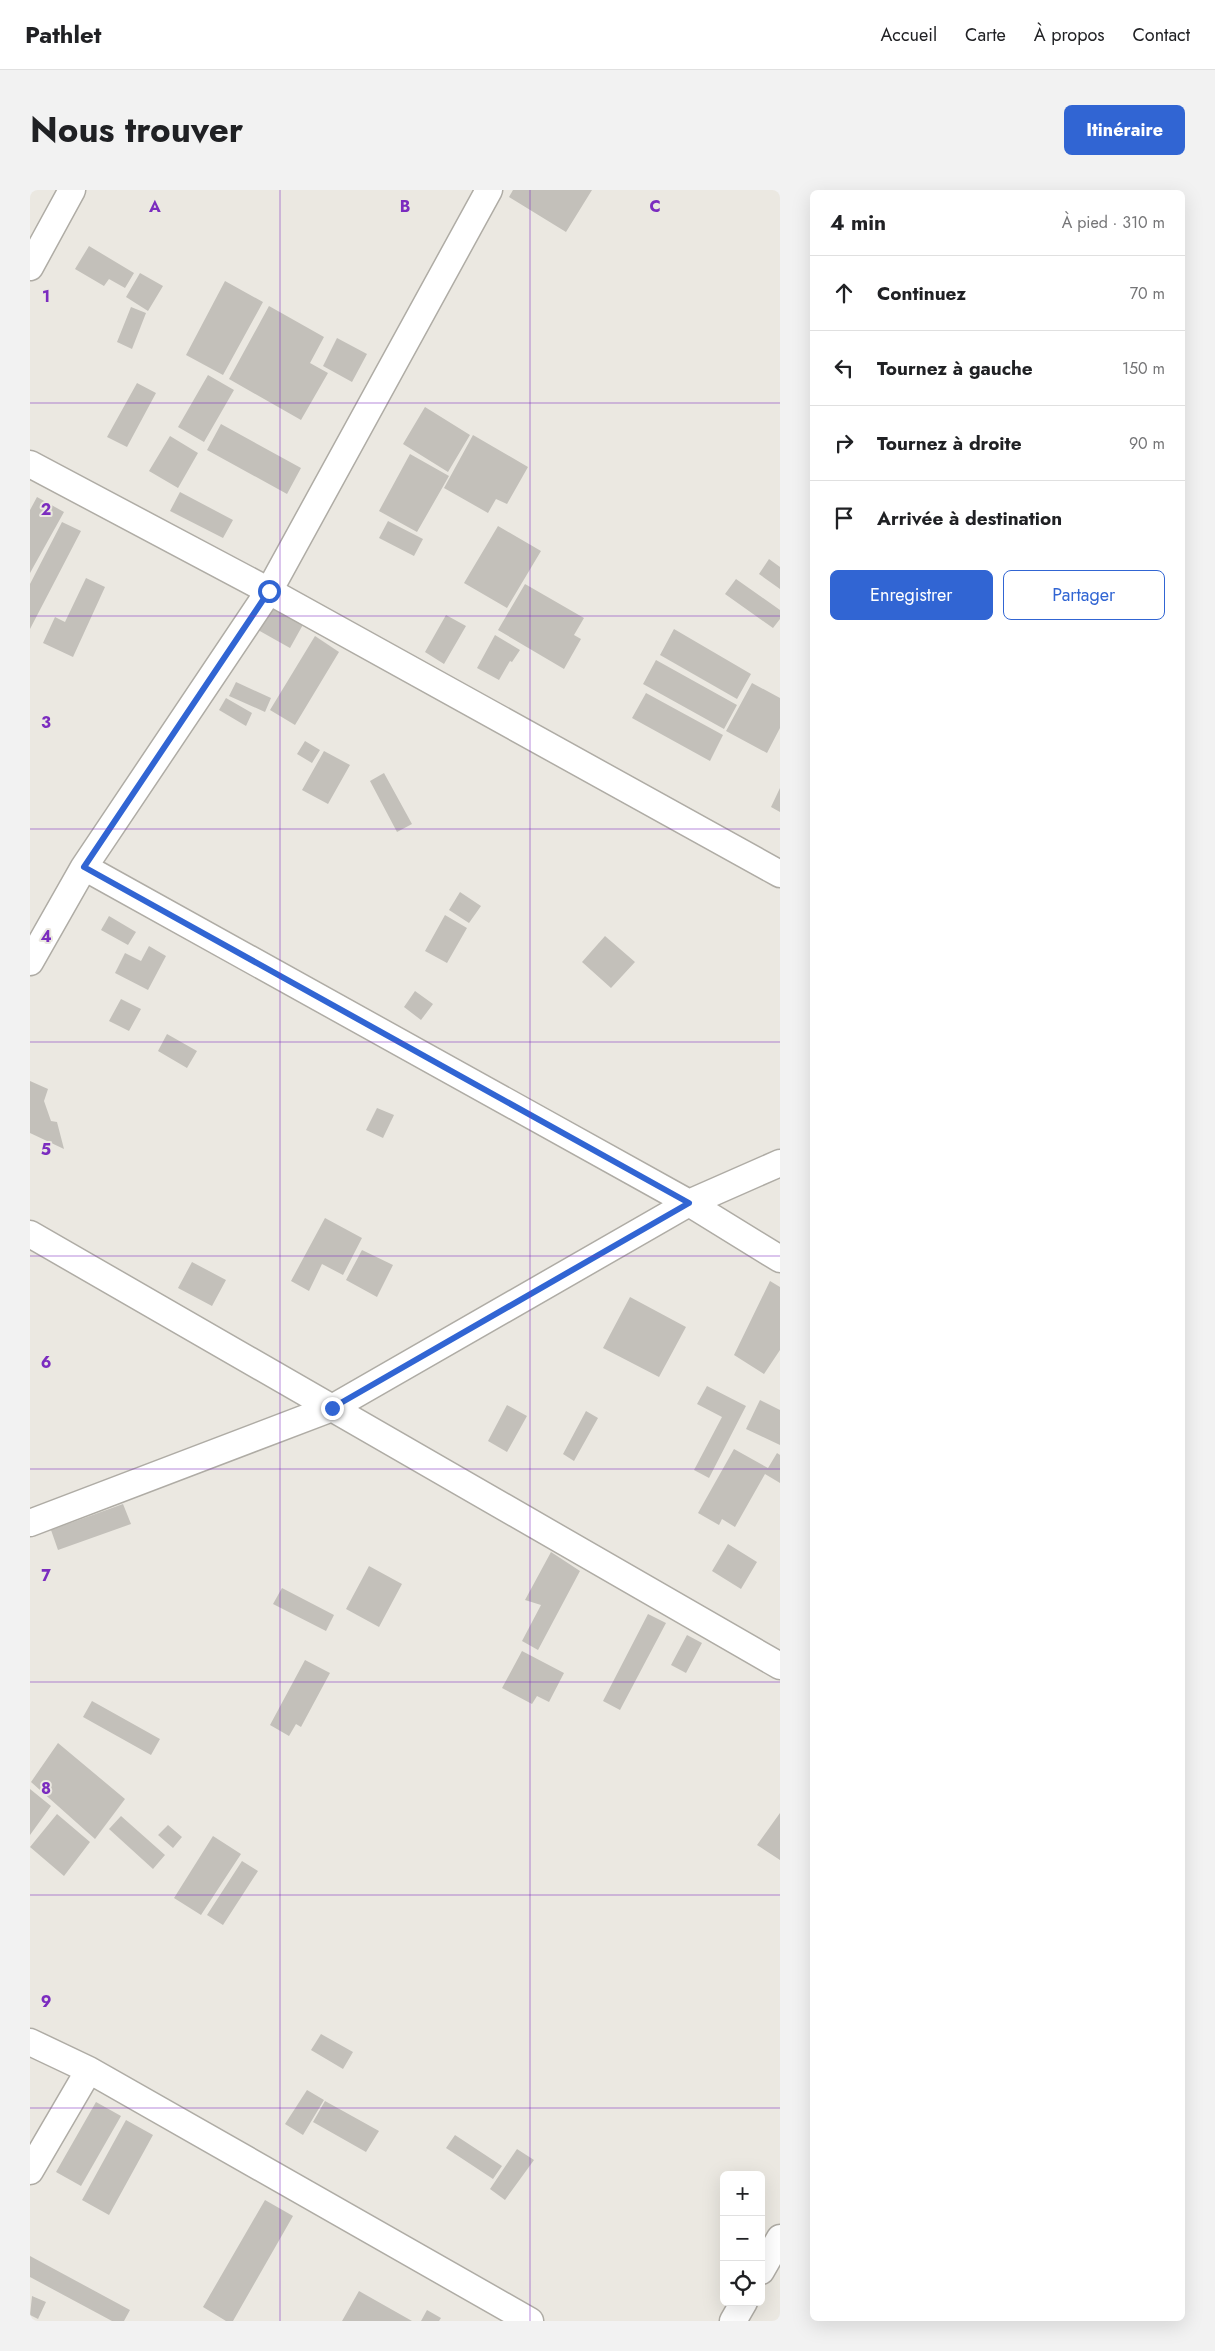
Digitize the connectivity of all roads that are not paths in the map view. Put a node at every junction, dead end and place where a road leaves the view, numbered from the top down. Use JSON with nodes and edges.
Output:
{"nodes":[{"id":1,"x":72,"y":190,"type":"edge"},
{"id":2,"x":489,"y":190,"type":"edge"},
{"id":3,"x":30,"y":267,"type":"edge"},
{"id":4,"x":30,"y":464,"type":"edge"},
{"id":5,"x":269,"y":591,"type":"junction"},
{"id":6,"x":84,"y":867,"type":"junction"},
{"id":7,"x":780,"y":874,"type":"edge"},
{"id":8,"x":30,"y":962,"type":"edge"},
{"id":9,"x":780,"y":1163,"type":"edge"},
{"id":10,"x":689,"y":1203,"type":"junction"},
{"id":11,"x":30,"y":1234,"type":"edge"},
{"id":12,"x":780,"y":1259,"type":"edge"},
{"id":13,"x":332,"y":1408,"type":"junction"},
{"id":14,"x":30,"y":1523,"type":"edge"},
{"id":15,"x":780,"y":1666,"type":"edge"},
{"id":16,"x":30,"y":2042,"type":"edge"},
{"id":17,"x":89,"y":2070,"type":"junction"},
{"id":18,"x":30,"y":2171,"type":"edge"},
{"id":19,"x":780,"y":2238,"type":"edge"},
{"id":20,"x":765,"y":2264,"type":"edge"},
{"id":21,"x":742,"y":2306,"type":"edge"},
{"id":22,"x":530,"y":2321,"type":"edge"},
{"id":23,"x":733,"y":2321,"type":"edge"}],
"edges":[{"from":1,"to":3,"type":"street"},
{"from":2,"to":5,"type":"street"},
{"from":4,"to":5,"type":"street"},
{"from":5,"to":6,"type":"street"},
{"from":5,"to":7,"type":"street"},
{"from":6,"to":8,"type":"street"},
{"from":6,"to":10,"type":"street"},
{"from":9,"to":10,"type":"street"},
{"from":10,"to":12,"type":"street"},
{"from":10,"to":13,"type":"street"},
{"from":11,"to":13,"type":"street"},
{"from":13,"to":14,"type":"street"},
{"from":13,"to":15,"type":"street"},
{"from":16,"to":17,"type":"street"},
{"from":17,"to":18,"type":"street"},
{"from":17,"to":22,"type":"street"},
{"from":19,"to":20,"type":"street"},
{"from":21,"to":23,"type":"street"}]}
